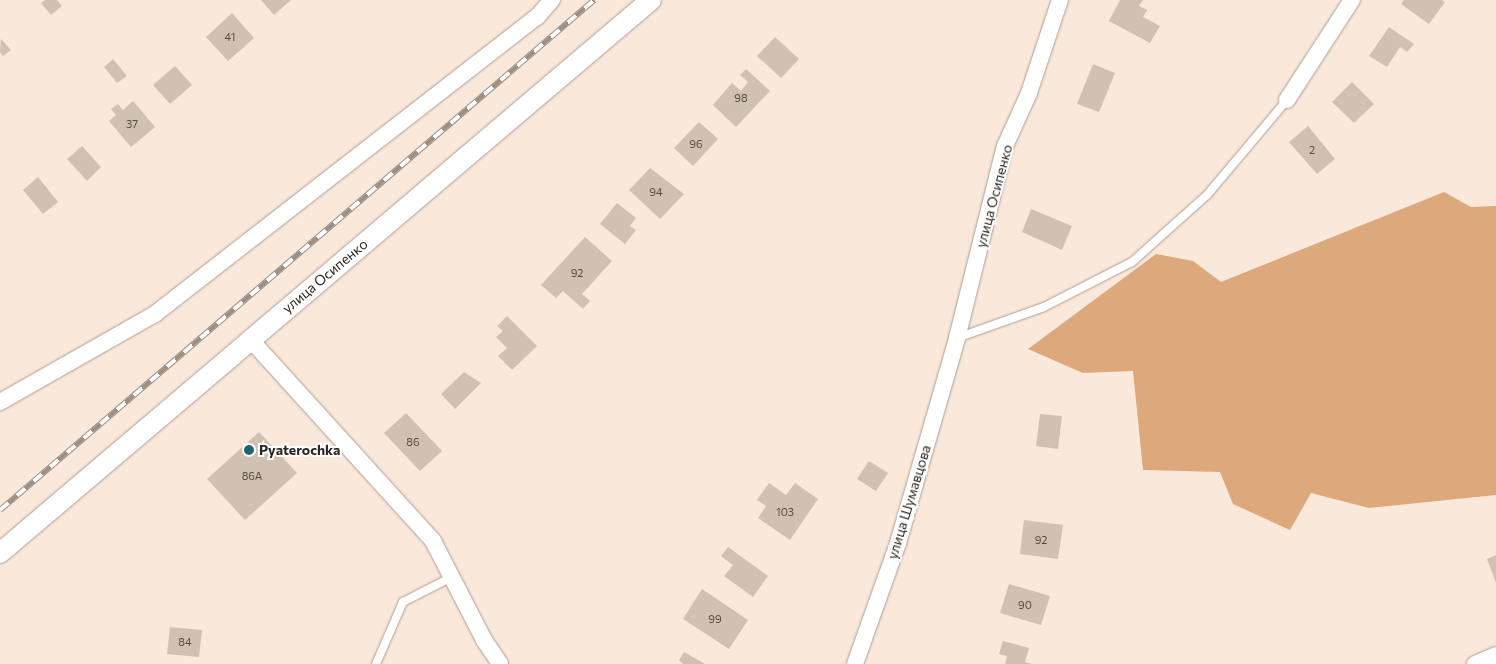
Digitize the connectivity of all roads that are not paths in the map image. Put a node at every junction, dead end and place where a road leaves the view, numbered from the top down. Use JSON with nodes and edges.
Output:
{"nodes":[{"id":1,"x":552,"y":0,"type":"edge"},
{"id":2,"x":651,"y":0,"type":"edge"},
{"id":3,"x":1060,"y":0,"type":"edge"},
{"id":4,"x":1352,"y":0,"type":"edge"},
{"id":5,"x":1287,"y":100,"type":"joint"},
{"id":6,"x":957,"y":338,"type":"junction"},
{"id":7,"x":250,"y":339,"type":"junction"},
{"id":8,"x":0,"y":402,"type":"edge"},
{"id":9,"x":0,"y":553,"type":"edge"},
{"id":10,"x":450,"y":578,"type":"junction"},
{"id":11,"x":1496,"y":655,"type":"edge"},
{"id":12,"x":376,"y":664,"type":"edge"},
{"id":13,"x":500,"y":664,"type":"edge"},
{"id":14,"x":855,"y":664,"type":"edge"},
{"id":15,"x":1475,"y":664,"type":"edge"}],
"edges":[{"from":1,"to":8,"type":"street"},
{"from":2,"to":7,"type":"street","name":"улица Осипенко"},
{"from":3,"to":6,"type":"street","name":"улица Осипенко"},
{"from":4,"to":5,"type":"street"},
{"from":5,"to":6,"type":"lane"},
{"from":6,"to":14,"type":"street","name":"улица Шумавцова"},
{"from":7,"to":9,"type":"street","name":"улица Осипенко"},
{"from":7,"to":10,"type":"street"},
{"from":10,"to":12,"type":"lane"},
{"from":10,"to":13,"type":"street"},
{"from":11,"to":15,"type":"street"}]}
